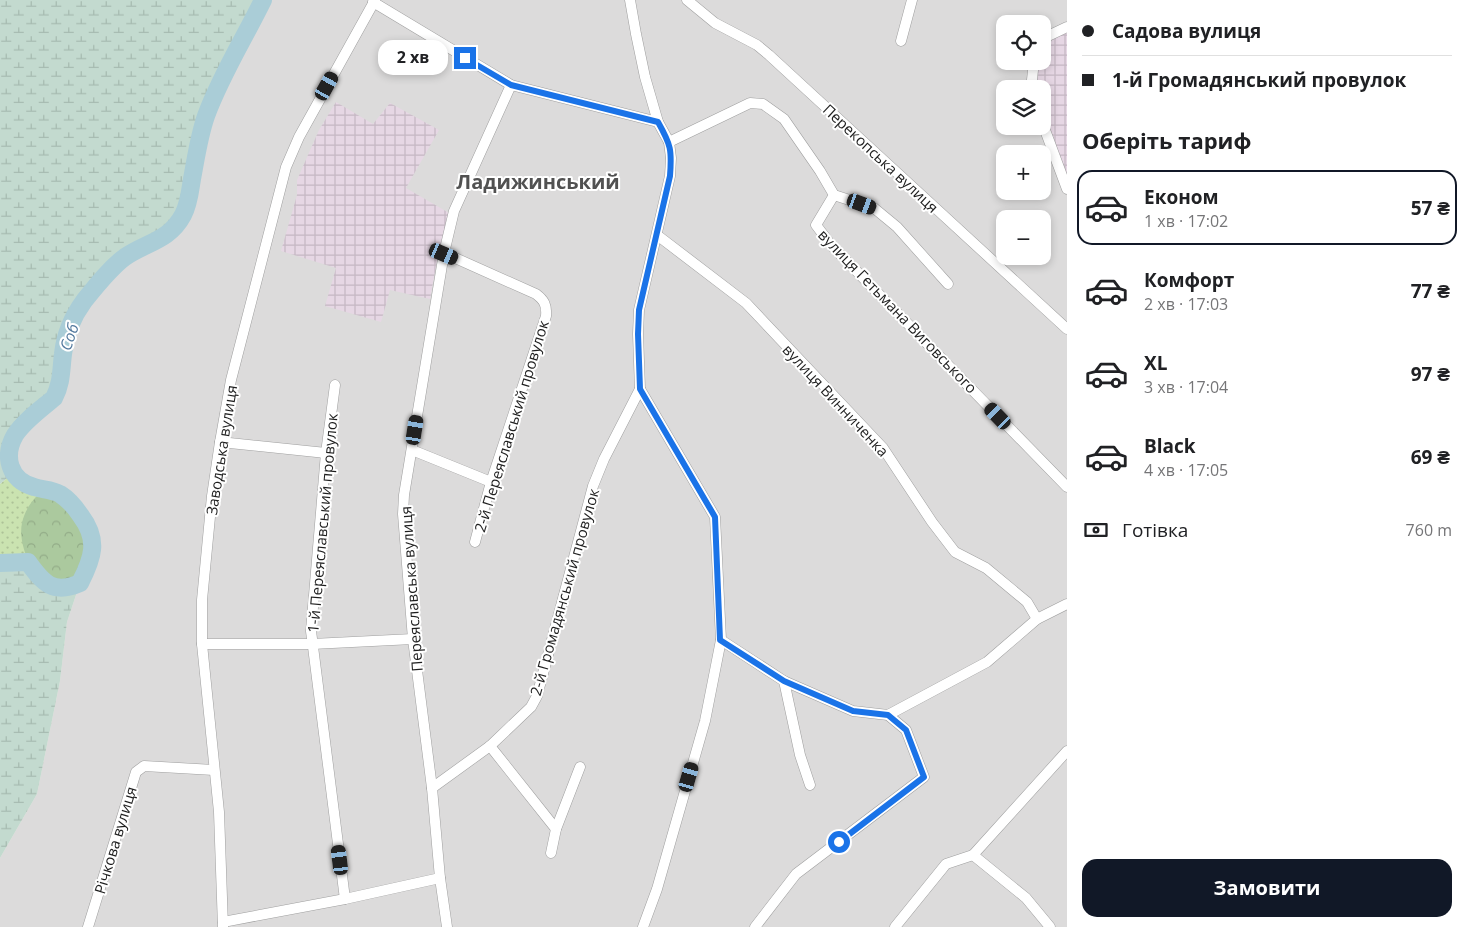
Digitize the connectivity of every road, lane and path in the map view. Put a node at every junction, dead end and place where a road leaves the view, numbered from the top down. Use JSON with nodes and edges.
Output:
{"nodes":[{"id":1,"x":630,"y":0,"type":"edge"},
{"id":2,"x":687,"y":0,"type":"edge"},
{"id":3,"x":912,"y":0,"type":"edge"},
{"id":4,"x":374,"y":1,"type":"edge"},
{"id":5,"x":1067,"y":27,"type":"edge"},
{"id":6,"x":1051,"y":35,"type":"edge"},
{"id":7,"x":901,"y":41,"type":"dead end"},
{"id":8,"x":511,"y":85,"type":"junction"},
{"id":9,"x":658,"y":122,"type":"junction"},
{"id":10,"x":1047,"y":135,"type":"edge"},
{"id":11,"x":669,"y":142,"type":"junction"},
{"id":12,"x":1067,"y":189,"type":"edge"},
{"id":13,"x":834,"y":195,"type":"junction"},
{"id":14,"x":657,"y":235,"type":"junction"},
{"id":15,"x":444,"y":254,"type":"junction"},
{"id":16,"x":948,"y":284,"type":"dead end"},
{"id":17,"x":1067,"y":329,"type":"edge"},
{"id":18,"x":334,"y":385,"type":"dead end"},
{"id":19,"x":640,"y":389,"type":"junction"},
{"id":20,"x":220,"y":442,"type":"junction"},
{"id":21,"x":412,"y":450,"type":"junction"},
{"id":22,"x":326,"y":453,"type":"junction"},
{"id":23,"x":491,"y":482,"type":"junction"},
{"id":24,"x":1067,"y":487,"type":"edge"},
{"id":25,"x":474,"y":542,"type":"dead end"},
{"id":26,"x":1067,"y":605,"type":"edge"},
{"id":27,"x":1037,"y":619,"type":"junction"},
{"id":28,"x":413,"y":639,"type":"junction"},
{"id":29,"x":720,"y":640,"type":"junction"},
{"id":30,"x":202,"y":644,"type":"junction"},
{"id":31,"x":312,"y":644,"type":"junction"},
{"id":32,"x":784,"y":681,"type":"junction"},
{"id":33,"x":888,"y":715,"type":"junction"},
{"id":34,"x":490,"y":746,"type":"junction"},
{"id":35,"x":1067,"y":751,"type":"edge"},
{"id":36,"x":580,"y":767,"type":"dead end"},
{"id":37,"x":214,"y":770,"type":"junction"},
{"id":38,"x":810,"y":785,"type":"dead end"},
{"id":39,"x":432,"y":788,"type":"junction"},
{"id":40,"x":556,"y":829,"type":"junction"},
{"id":41,"x":551,"y":852,"type":"dead end"},
{"id":42,"x":973,"y":855,"type":"junction"},
{"id":43,"x":440,"y":878,"type":"junction"},
{"id":44,"x":345,"y":899,"type":"junction"},
{"id":45,"x":223,"y":925,"type":"edge"},
{"id":46,"x":88,"y":927,"type":"edge"},
{"id":47,"x":447,"y":927,"type":"edge"},
{"id":48,"x":643,"y":927,"type":"edge"},
{"id":49,"x":755,"y":927,"type":"edge"},
{"id":50,"x":895,"y":927,"type":"edge"},
{"id":51,"x":1050,"y":927,"type":"edge"}],
"edges":[{"from":1,"to":9,"type":"street"},
{"from":2,"to":17,"type":"street","name":"Перекопська вулиця"},
{"from":3,"to":7,"type":"street"},
{"from":4,"to":8,"type":"street"},
{"from":4,"to":20,"type":"street","name":"Заводська вулиця"},
{"from":5,"to":6,"type":"street"},
{"from":8,"to":9,"type":"street"},
{"from":8,"to":15,"type":"street","name":"Переяславська вулиця"},
{"from":9,"to":11,"type":"street"},
{"from":10,"to":12,"type":"street"},
{"from":11,"to":13,"type":"street"},
{"from":11,"to":14,"type":"street"},
{"from":13,"to":16,"type":"street"},
{"from":13,"to":24,"type":"street","name":"вулиця Гетьмана Виговського"},
{"from":14,"to":19,"type":"street"},
{"from":14,"to":27,"type":"street","name":"вулиця Винниченка"},
{"from":15,"to":21,"type":"street","name":"Переяславська вулиця"},
{"from":15,"to":23,"type":"street","name":"2-й Переяславський провулок"},
{"from":18,"to":22,"type":"street","name":"1-й Переяславський провулок"},
{"from":19,"to":29,"type":"street"},
{"from":19,"to":34,"type":"street","name":"2-й Громадянський провулок"},
{"from":20,"to":22,"type":"street"},
{"from":20,"to":30,"type":"street","name":"Заводська вулиця"},
{"from":21,"to":23,"type":"street"},
{"from":21,"to":28,"type":"street","name":"Переяславська вулиця"},
{"from":22,"to":31,"type":"street","name":"1-й Переяславський провулок"},
{"from":23,"to":25,"type":"street","name":"2-й Переяславський провулок"},
{"from":26,"to":27,"type":"street"},
{"from":27,"to":33,"type":"street"},
{"from":28,"to":31,"type":"street"},
{"from":28,"to":39,"type":"street","name":"Переяславська вулиця"},
{"from":29,"to":32,"type":"street"},
{"from":29,"to":48,"type":"street"},
{"from":30,"to":31,"type":"street"},
{"from":30,"to":37,"type":"street","name":"Заводська вулиця"},
{"from":31,"to":44,"type":"street","name":"1-й Переяславський провулок"},
{"from":32,"to":33,"type":"street"},
{"from":32,"to":38,"type":"street"},
{"from":33,"to":49,"type":"street"},
{"from":34,"to":39,"type":"street","name":"2-й Громадянський провулок"},
{"from":34,"to":40,"type":"street"},
{"from":35,"to":42,"type":"street"},
{"from":36,"to":40,"type":"street"},
{"from":37,"to":45,"type":"street","name":"Заводська вулиця"},
{"from":37,"to":46,"type":"street","name":"Річкова вулиця"},
{"from":39,"to":43,"type":"street","name":"Переяславська вулиця"},
{"from":40,"to":41,"type":"street"},
{"from":42,"to":50,"type":"street"},
{"from":42,"to":51,"type":"street"},
{"from":43,"to":44,"type":"street"},
{"from":43,"to":47,"type":"street","name":"Переяславська вулиця"},
{"from":44,"to":45,"type":"street"}]}
